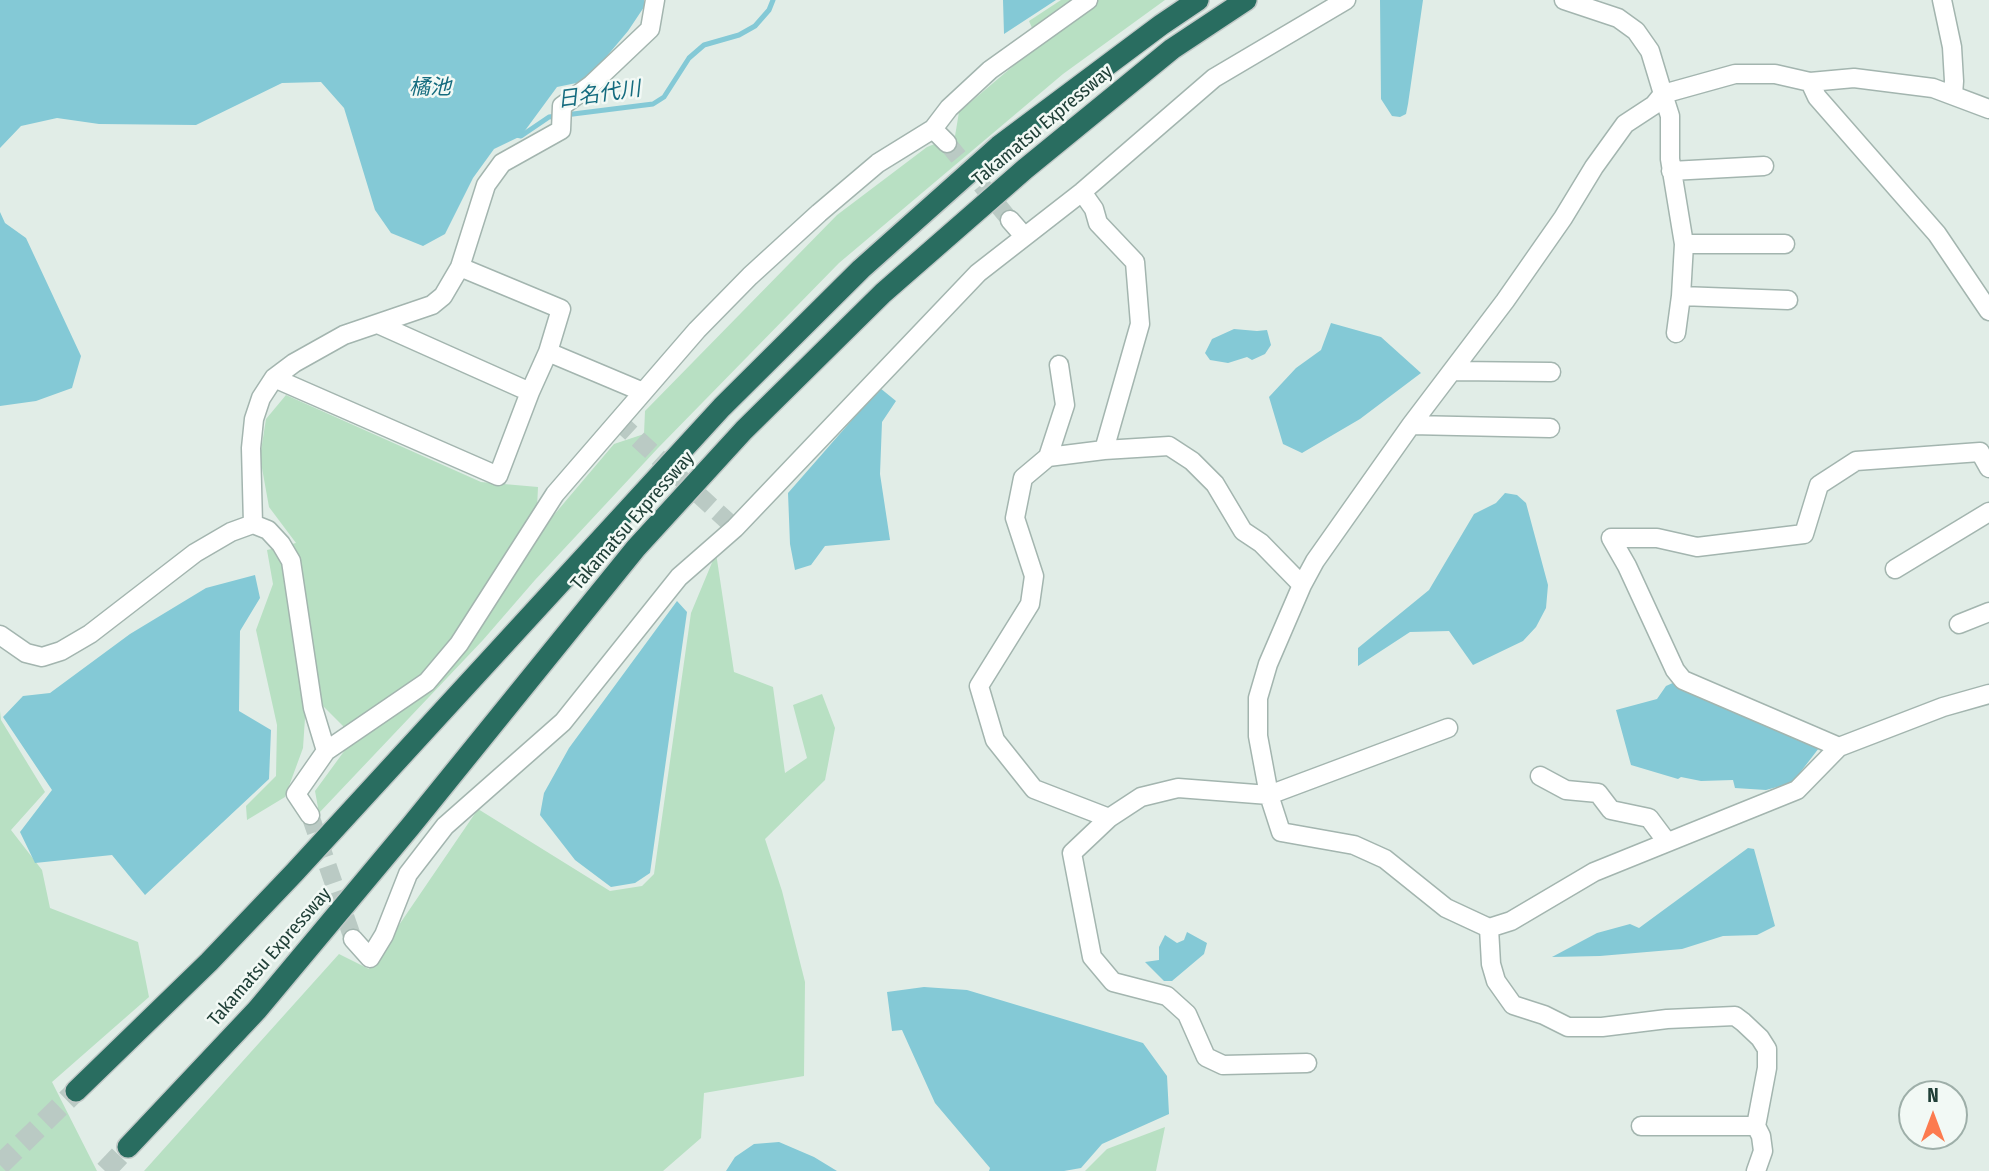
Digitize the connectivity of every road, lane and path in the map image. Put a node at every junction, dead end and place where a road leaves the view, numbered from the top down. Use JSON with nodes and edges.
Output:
{"nodes":[{"id":1,"x":654,"y":0,"type":"edge"},
{"id":2,"x":1088,"y":0,"type":"edge"},
{"id":3,"x":1198,"y":0,"type":"edge"},
{"id":4,"x":1246,"y":0,"type":"edge"},
{"id":5,"x":1346,"y":0,"type":"edge"},
{"id":6,"x":1564,"y":0,"type":"edge"},
{"id":7,"x":1942,"y":0,"type":"edge"},
{"id":8,"x":1810,"y":82,"type":"junction"},
{"id":9,"x":1664,"y":94,"type":"junction"},
{"id":10,"x":1953,"y":95,"type":"junction"},
{"id":11,"x":1989,"y":109,"type":"edge"},
{"id":12,"x":933,"y":129,"type":"junction"},
{"id":13,"x":947,"y":143,"type":"tunnel mouth"},
{"id":14,"x":1763,"y":166,"type":"dead end"},
{"id":15,"x":1671,"y":171,"type":"junction"},
{"id":16,"x":1082,"y":192,"type":"junction"},
{"id":17,"x":1010,"y":220,"type":"tunnel mouth"},
{"id":18,"x":1024,"y":236,"type":"junction"},
{"id":19,"x":1684,"y":244,"type":"junction"},
{"id":20,"x":1785,"y":244,"type":"dead end"},
{"id":21,"x":460,"y":267,"type":"junction"},
{"id":22,"x":1681,"y":296,"type":"junction"},
{"id":23,"x":1788,"y":300,"type":"dead end"},
{"id":24,"x":1989,"y":311,"type":"edge"},
{"id":25,"x":380,"y":325,"type":"junction"},
{"id":26,"x":1676,"y":333,"type":"dead end"},
{"id":27,"x":548,"y":352,"type":"junction"},
{"id":28,"x":1059,"y":365,"type":"dead end"},
{"id":29,"x":1454,"y":371,"type":"junction"},
{"id":30,"x":1551,"y":372,"type":"dead end"},
{"id":31,"x":274,"y":378,"type":"junction"},
{"id":32,"x":530,"y":392,"type":"junction"},
{"id":33,"x":643,"y":392,"type":"junction"},
{"id":34,"x":1411,"y":425,"type":"junction"},
{"id":35,"x":1550,"y":428,"type":"dead end"},
{"id":36,"x":1104,"y":450,"type":"junction"},
{"id":37,"x":1048,"y":457,"type":"junction"},
{"id":38,"x":1989,"y":468,"type":"edge"},
{"id":39,"x":1989,"y":512,"type":"edge"},
{"id":40,"x":253,"y":524,"type":"junction"},
{"id":41,"x":1895,"y":569,"type":"dead end"},
{"id":42,"x":1301,"y":585,"type":"junction"},
{"id":43,"x":1989,"y":612,"type":"edge"},
{"id":44,"x":1959,"y":624,"type":"dead end"},
{"id":45,"x":0,"y":635,"type":"edge"},
{"id":46,"x":1989,"y":694,"type":"edge"},
{"id":47,"x":1448,"y":728,"type":"dead end"},
{"id":48,"x":1839,"y":747,"type":"junction"},
{"id":49,"x":327,"y":751,"type":"junction"},
{"id":50,"x":1540,"y":776,"type":"dead end"},
{"id":51,"x":1269,"y":795,"type":"junction"},
{"id":52,"x":310,"y":815,"type":"tunnel mouth"},
{"id":53,"x":1109,"y":818,"type":"junction"},
{"id":54,"x":1667,"y":842,"type":"junction"},
{"id":55,"x":1489,"y":928,"type":"junction"},
{"id":56,"x":353,"y":939,"type":"tunnel mouth"},
{"id":57,"x":1307,"y":1063,"type":"dead end"},
{"id":58,"x":76,"y":1091,"type":"tunnel mouth"},
{"id":59,"x":1642,"y":1126,"type":"dead end"},
{"id":60,"x":1756,"y":1126,"type":"junction"},
{"id":61,"x":128,"y":1147,"type":"tunnel mouth"},
{"id":62,"x":1756,"y":1171,"type":"edge"}],
"edges":[{"from":1,"to":21,"type":"street"},
{"from":2,"to":12,"type":"street"},
{"from":3,"to":58,"type":"highway","name":"Takamatsu Expressway"},
{"from":4,"to":61,"type":"highway","name":"Takamatsu Expressway"},
{"from":5,"to":16,"type":"street"},
{"from":6,"to":9,"type":"street"},
{"from":7,"to":10,"type":"street"},
{"from":8,"to":9,"type":"street"},
{"from":8,"to":10,"type":"street"},
{"from":8,"to":24,"type":"street"},
{"from":9,"to":15,"type":"street"},
{"from":9,"to":29,"type":"street"},
{"from":10,"to":11,"type":"street"},
{"from":12,"to":13,"type":"street"},
{"from":12,"to":33,"type":"street"},
{"from":14,"to":15,"type":"street"},
{"from":15,"to":19,"type":"street"},
{"from":16,"to":18,"type":"street"},
{"from":16,"to":36,"type":"street"},
{"from":17,"to":18,"type":"street"},
{"from":18,"to":56,"type":"street"},
{"from":19,"to":20,"type":"street"},
{"from":19,"to":22,"type":"street"},
{"from":21,"to":25,"type":"street"},
{"from":21,"to":27,"type":"street"},
{"from":22,"to":23,"type":"street"},
{"from":22,"to":26,"type":"street"},
{"from":25,"to":31,"type":"street"},
{"from":25,"to":32,"type":"street"},
{"from":27,"to":32,"type":"street"},
{"from":27,"to":33,"type":"street"},
{"from":28,"to":37,"type":"street"},
{"from":29,"to":30,"type":"street"},
{"from":29,"to":34,"type":"street"},
{"from":31,"to":32,"type":"street"},
{"from":31,"to":40,"type":"street"},
{"from":33,"to":49,"type":"street"},
{"from":34,"to":35,"type":"street"},
{"from":34,"to":42,"type":"street"},
{"from":36,"to":37,"type":"street"},
{"from":36,"to":42,"type":"street"},
{"from":37,"to":53,"type":"street"},
{"from":38,"to":48,"type":"street"},
{"from":39,"to":41,"type":"street"},
{"from":40,"to":45,"type":"street"},
{"from":40,"to":49,"type":"street"},
{"from":42,"to":51,"type":"street"},
{"from":43,"to":44,"type":"street"},
{"from":46,"to":48,"type":"street"},
{"from":47,"to":51,"type":"street"},
{"from":48,"to":54,"type":"street"},
{"from":49,"to":52,"type":"street"},
{"from":50,"to":54,"type":"street"},
{"from":51,"to":53,"type":"street"},
{"from":51,"to":55,"type":"street"},
{"from":53,"to":57,"type":"street"},
{"from":54,"to":55,"type":"street"},
{"from":55,"to":60,"type":"street"},
{"from":59,"to":60,"type":"street"},
{"from":60,"to":62,"type":"street"}]}
